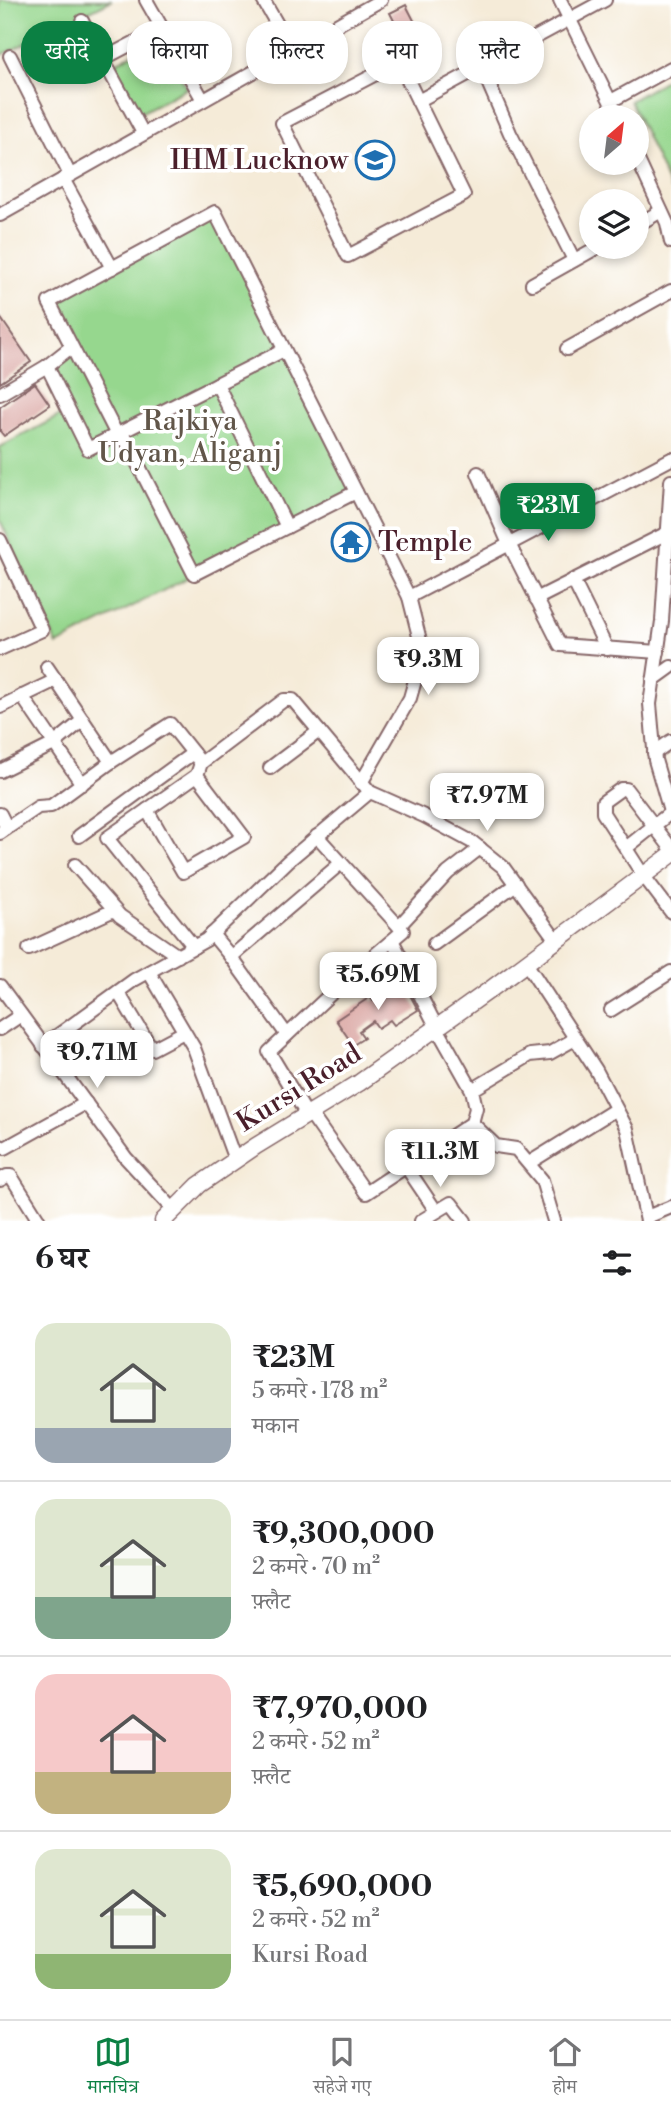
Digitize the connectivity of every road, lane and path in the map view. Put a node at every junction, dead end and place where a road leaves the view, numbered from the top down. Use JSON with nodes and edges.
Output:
{"nodes":[{"id":1,"x":146,"y":0,"type":"edge"},
{"id":2,"x":263,"y":0,"type":"edge"},
{"id":3,"x":560,"y":0,"type":"edge"},
{"id":4,"x":605,"y":0,"type":"edge"},
{"id":5,"x":375,"y":1,"type":"edge"},
{"id":6,"x":570,"y":19,"type":"junction"},
{"id":7,"x":158,"y":21,"type":"edge"},
{"id":8,"x":275,"y":21,"type":"edge"},
{"id":9,"x":341,"y":21,"type":"edge"},
{"id":10,"x":544,"y":33,"type":"edge"},
{"id":11,"x":10,"y":56,"type":"dead end"},
{"id":12,"x":671,"y":68,"type":"edge"},
{"id":13,"x":246,"y":76,"type":"edge"},
{"id":14,"x":113,"y":78,"type":"edge"},
{"id":15,"x":456,"y":79,"type":"edge"},
{"id":16,"x":194,"y":84,"type":"edge"},
{"id":17,"x":489,"y":84,"type":"edge"},
{"id":18,"x":203,"y":100,"type":"junction"},
{"id":19,"x":418,"y":100,"type":"junction"},
{"id":20,"x":611,"y":101,"type":"junction"},
{"id":21,"x":613,"y":105,"type":"edge"},
{"id":22,"x":143,"y":133,"type":"junction"},
{"id":23,"x":646,"y":175,"type":"edge"},
{"id":24,"x":66,"y":177,"type":"junction"},
{"id":25,"x":665,"y":213,"type":"edge"},
{"id":26,"x":0,"y":215,"type":"edge"},
{"id":27,"x":671,"y":242,"type":"edge"},
{"id":28,"x":579,"y":257,"type":"edge"},
{"id":29,"x":574,"y":260,"type":"junction"},
{"id":30,"x":112,"y":268,"type":"junction"},
{"id":31,"x":532,"y":284,"type":"dead end"},
{"id":32,"x":671,"y":291,"type":"edge"},
{"id":33,"x":71,"y":347,"type":"junction"},
{"id":34,"x":567,"y":349,"type":"dead end"},
{"id":35,"x":284,"y":350,"type":"junction"},
{"id":36,"x":47,"y":366,"type":"junction"},
{"id":37,"x":217,"y":384,"type":"junction"},
{"id":38,"x":0,"y":394,"type":"edge"},
{"id":39,"x":119,"y":434,"type":"junction"},
{"id":40,"x":671,"y":459,"type":"edge"},
{"id":41,"x":478,"y":473,"type":"dead end"},
{"id":42,"x":671,"y":481,"type":"edge"},
{"id":43,"x":356,"y":492,"type":"junction"},
{"id":44,"x":287,"y":527,"type":"junction"},
{"id":45,"x":669,"y":532,"type":"junction"},
{"id":46,"x":0,"y":540,"type":"edge"},
{"id":47,"x":509,"y":544,"type":"junction"},
{"id":48,"x":669,"y":565,"type":"edge"},
{"id":49,"x":573,"y":580,"type":"junction"},
{"id":50,"x":410,"y":597,"type":"junction"},
{"id":51,"x":536,"y":599,"type":"junction"},
{"id":52,"x":667,"y":619,"type":"edge"},
{"id":53,"x":0,"y":649,"type":"edge"},
{"id":54,"x":607,"y":649,"type":"junction"},
{"id":55,"x":657,"y":652,"type":"junction"},
{"id":56,"x":47,"y":667,"type":"dead end"},
{"id":57,"x":671,"y":667,"type":"edge"},
{"id":58,"x":56,"y":680,"type":"junction"},
{"id":59,"x":653,"y":680,"type":"junction"},
{"id":60,"x":22,"y":696,"type":"junction"},
{"id":61,"x":0,"y":707,"type":"edge"},
{"id":62,"x":83,"y":720,"type":"junction"},
{"id":63,"x":319,"y":731,"type":"junction"},
{"id":64,"x":671,"y":741,"type":"edge"},
{"id":65,"x":54,"y":744,"type":"junction"},
{"id":66,"x":654,"y":753,"type":"junction"},
{"id":67,"x":111,"y":762,"type":"junction"},
{"id":68,"x":197,"y":763,"type":"junction"},
{"id":69,"x":270,"y":768,"type":"dead end"},
{"id":70,"x":0,"y":771,"type":"edge"},
{"id":71,"x":82,"y":784,"type":"junction"},
{"id":72,"x":366,"y":787,"type":"junction"},
{"id":73,"x":148,"y":810,"type":"junction"},
{"id":74,"x":0,"y":814,"type":"edge"},
{"id":75,"x":670,"y":814,"type":"edge"},
{"id":76,"x":654,"y":825,"type":"junction"},
{"id":77,"x":3,"y":830,"type":"edge"},
{"id":78,"x":79,"y":836,"type":"dead end"},
{"id":79,"x":317,"y":836,"type":"junction"},
{"id":80,"x":480,"y":848,"type":"junction"},
{"id":81,"x":626,"y":848,"type":"junction"},
{"id":82,"x":671,"y":848,"type":"edge"},
{"id":83,"x":671,"y":855,"type":"edge"},
{"id":84,"x":341,"y":863,"type":"junction"},
{"id":85,"x":75,"y":865,"type":"dead end"},
{"id":86,"x":643,"y":875,"type":"junction"},
{"id":87,"x":516,"y":884,"type":"junction"},
{"id":88,"x":114,"y":910,"type":"junction"},
{"id":89,"x":671,"y":912,"type":"edge"},
{"id":90,"x":399,"y":926,"type":"junction"},
{"id":91,"x":212,"y":934,"type":"junction"},
{"id":92,"x":556,"y":940,"type":"junction"},
{"id":93,"x":393,"y":942,"type":"junction"},
{"id":94,"x":434,"y":944,"type":"dead end"},
{"id":95,"x":194,"y":947,"type":"junction"},
{"id":96,"x":29,"y":949,"type":"dead end"},
{"id":97,"x":178,"y":956,"type":"junction"},
{"id":98,"x":231,"y":957,"type":"junction"},
{"id":99,"x":526,"y":962,"type":"junction"},
{"id":100,"x":149,"y":972,"type":"junction"},
{"id":101,"x":667,"y":975,"type":"edge"},
{"id":102,"x":0,"y":986,"type":"edge"},
{"id":103,"x":671,"y":989,"type":"edge"},
{"id":104,"x":118,"y":992,"type":"junction"},
{"id":105,"x":611,"y":1010,"type":"dead end"},
{"id":106,"x":21,"y":1015,"type":"junction"},
{"id":107,"x":436,"y":1028,"type":"junction"},
{"id":108,"x":0,"y":1029,"type":"edge"},
{"id":109,"x":184,"y":1032,"type":"junction"},
{"id":110,"x":287,"y":1035,"type":"junction"},
{"id":111,"x":575,"y":1039,"type":"junction"},
{"id":112,"x":43,"y":1046,"type":"junction"},
{"id":113,"x":472,"y":1090,"type":"junction"},
{"id":114,"x":86,"y":1103,"type":"junction"},
{"id":115,"x":616,"y":1109,"type":"junction"},
{"id":116,"x":309,"y":1114,"type":"junction"},
{"id":117,"x":472,"y":1123,"type":"junction"},
{"id":118,"x":0,"y":1146,"type":"edge"},
{"id":119,"x":235,"y":1160,"type":"junction"},
{"id":120,"x":529,"y":1163,"type":"junction"},
{"id":121,"x":407,"y":1168,"type":"junction"},
{"id":122,"x":0,"y":1180,"type":"edge"},
{"id":123,"x":671,"y":1207,"type":"edge"},
{"id":124,"x":436,"y":1211,"type":"junction"},
{"id":125,"x":168,"y":1216,"type":"edge"},
{"id":126,"x":647,"y":1219,"type":"edge"},
{"id":127,"x":36,"y":1221,"type":"edge"},
{"id":128,"x":421,"y":1221,"type":"edge"},
{"id":129,"x":465,"y":1221,"type":"edge"},
{"id":130,"x":554,"y":1221,"type":"edge"}],
"edges":[{"from":1,"to":7,"type":"street"},
{"from":2,"to":8,"type":"street"},
{"from":3,"to":6,"type":"street"},
{"from":4,"to":6,"type":"street"},
{"from":5,"to":9,"type":"street"},
{"from":6,"to":10,"type":"street"},
{"from":6,"to":20,"type":"street"},
{"from":11,"to":24,"type":"street"},
{"from":12,"to":20,"type":"street"},
{"from":13,"to":18,"type":"street"},
{"from":14,"to":22,"type":"street"},
{"from":15,"to":19,"type":"street"},
{"from":16,"to":18,"type":"street"},
{"from":17,"to":29,"type":"street"},
{"from":18,"to":22,"type":"street"},
{"from":19,"to":19,"type":"street"},
{"from":20,"to":21,"type":"street"},
{"from":22,"to":24,"type":"street"},
{"from":23,"to":25,"type":"street"},
{"from":24,"to":26,"type":"street"},
{"from":24,"to":30,"type":"street"},
{"from":25,"to":27,"type":"street"},
{"from":28,"to":29,"type":"street"},
{"from":29,"to":31,"type":"street"},
{"from":30,"to":33,"type":"street"},
{"from":30,"to":35,"type":"street"},
{"from":32,"to":34,"type":"street"},
{"from":33,"to":36,"type":"street"},
{"from":33,"to":39,"type":"street"},
{"from":35,"to":37,"type":"street"},
{"from":35,"to":43,"type":"street"},
{"from":36,"to":38,"type":"street"},
{"from":36,"to":39,"type":"street"},
{"from":37,"to":39,"type":"street"},
{"from":37,"to":44,"type":"street"},
{"from":39,"to":44,"type":"street"},
{"from":40,"to":47,"type":"street"},
{"from":41,"to":47,"type":"street"},
{"from":42,"to":45,"type":"street"},
{"from":43,"to":44,"type":"street"},
{"from":43,"to":50,"type":"street"},
{"from":45,"to":48,"type":"street"},
{"from":45,"to":49,"type":"street"},
{"from":46,"to":53,"type":"street"},
{"from":47,"to":50,"type":"street"},
{"from":47,"to":51,"type":"street"},
{"from":48,"to":52,"type":"street"},
{"from":49,"to":51,"type":"street"},
{"from":49,"to":54,"type":"street"},
{"from":50,"to":72,"type":"street"},
{"from":51,"to":54,"type":"street"},
{"from":52,"to":55,"type":"street"},
{"from":54,"to":55,"type":"street"},
{"from":55,"to":59,"type":"street"},
{"from":56,"to":58,"type":"street"},
{"from":57,"to":59,"type":"street"},
{"from":58,"to":60,"type":"street"},
{"from":58,"to":62,"type":"street"},
{"from":59,"to":66,"type":"street"},
{"from":60,"to":61,"type":"street"},
{"from":60,"to":65,"type":"street"},
{"from":62,"to":65,"type":"street"},
{"from":62,"to":67,"type":"street"},
{"from":63,"to":68,"type":"street"},
{"from":63,"to":69,"type":"street"},
{"from":63,"to":72,"type":"street"},
{"from":64,"to":66,"type":"street"},
{"from":65,"to":70,"type":"street"},
{"from":65,"to":71,"type":"street"},
{"from":66,"to":75,"type":"street"},
{"from":67,"to":68,"type":"street"},
{"from":67,"to":71,"type":"street"},
{"from":68,"to":73,"type":"street"},
{"from":68,"to":73,"type":"street"},
{"from":68,"to":78,"type":"street"},
{"from":71,"to":77,"type":"street"},
{"from":72,"to":79,"type":"street"},
{"from":72,"to":80,"type":"street"},
{"from":73,"to":95,"type":"street"},
{"from":74,"to":77,"type":"street"},
{"from":75,"to":76,"type":"street"},
{"from":76,"to":81,"type":"street"},
{"from":76,"to":81,"type":"street"},
{"from":76,"to":82,"type":"street"},
{"from":79,"to":84,"type":"street"},
{"from":79,"to":91,"type":"street"},
{"from":80,"to":87,"type":"street"},
{"from":80,"to":90,"type":"street"},
{"from":81,"to":86,"type":"street"},
{"from":83,"to":86,"type":"main road","name":"Kursi Road"},
{"from":84,"to":90,"type":"street"},
{"from":84,"to":98,"type":"street"},
{"from":85,"to":88,"type":"street"},
{"from":86,"to":89,"type":"street"},
{"from":86,"to":92,"type":"main road","name":"Kursi Road"},
{"from":87,"to":92,"type":"street"},
{"from":87,"to":94,"type":"street"},
{"from":88,"to":96,"type":"street"},
{"from":88,"to":97,"type":"street"},
{"from":90,"to":93,"type":"street"},
{"from":91,"to":95,"type":"street"},
{"from":91,"to":98,"type":"street"},
{"from":92,"to":99,"type":"main road","name":"Kursi Road"},
{"from":93,"to":107,"type":"street"},
{"from":93,"to":110,"type":"street"},
{"from":95,"to":97,"type":"street"},
{"from":97,"to":100,"type":"street"},
{"from":98,"to":110,"type":"street"},
{"from":99,"to":107,"type":"main road","name":"Kursi Road"},
{"from":99,"to":111,"type":"street"},
{"from":100,"to":104,"type":"street"},
{"from":100,"to":109,"type":"street"},
{"from":101,"to":103,"type":"street"},
{"from":101,"to":105,"type":"street"},
{"from":102,"to":106,"type":"street"},
{"from":104,"to":109,"type":"street"},
{"from":104,"to":112,"type":"street"},
{"from":106,"to":108,"type":"street"},
{"from":106,"to":112,"type":"street"},
{"from":107,"to":113,"type":"street"},
{"from":107,"to":116,"type":"main road","name":"Kursi Road"},
{"from":109,"to":119,"type":"street"},
{"from":110,"to":116,"type":"street"},
{"from":111,"to":113,"type":"street"},
{"from":111,"to":115,"type":"street"},
{"from":112,"to":114,"type":"street"},
{"from":113,"to":117,"type":"street"},
{"from":114,"to":118,"type":"street"},
{"from":114,"to":125,"type":"street"},
{"from":115,"to":120,"type":"street"},
{"from":115,"to":126,"type":"street"},
{"from":116,"to":119,"type":"main road","name":"Kursi Road"},
{"from":116,"to":121,"type":"street"},
{"from":117,"to":120,"type":"street"},
{"from":117,"to":121,"type":"street"},
{"from":119,"to":125,"type":"main road","name":"Kursi Road"},
{"from":120,"to":130,"type":"street"},
{"from":121,"to":124,"type":"street"},
{"from":122,"to":127,"type":"street"},
{"from":123,"to":126,"type":"street"},
{"from":124,"to":128,"type":"street"},
{"from":124,"to":129,"type":"street"}]}
